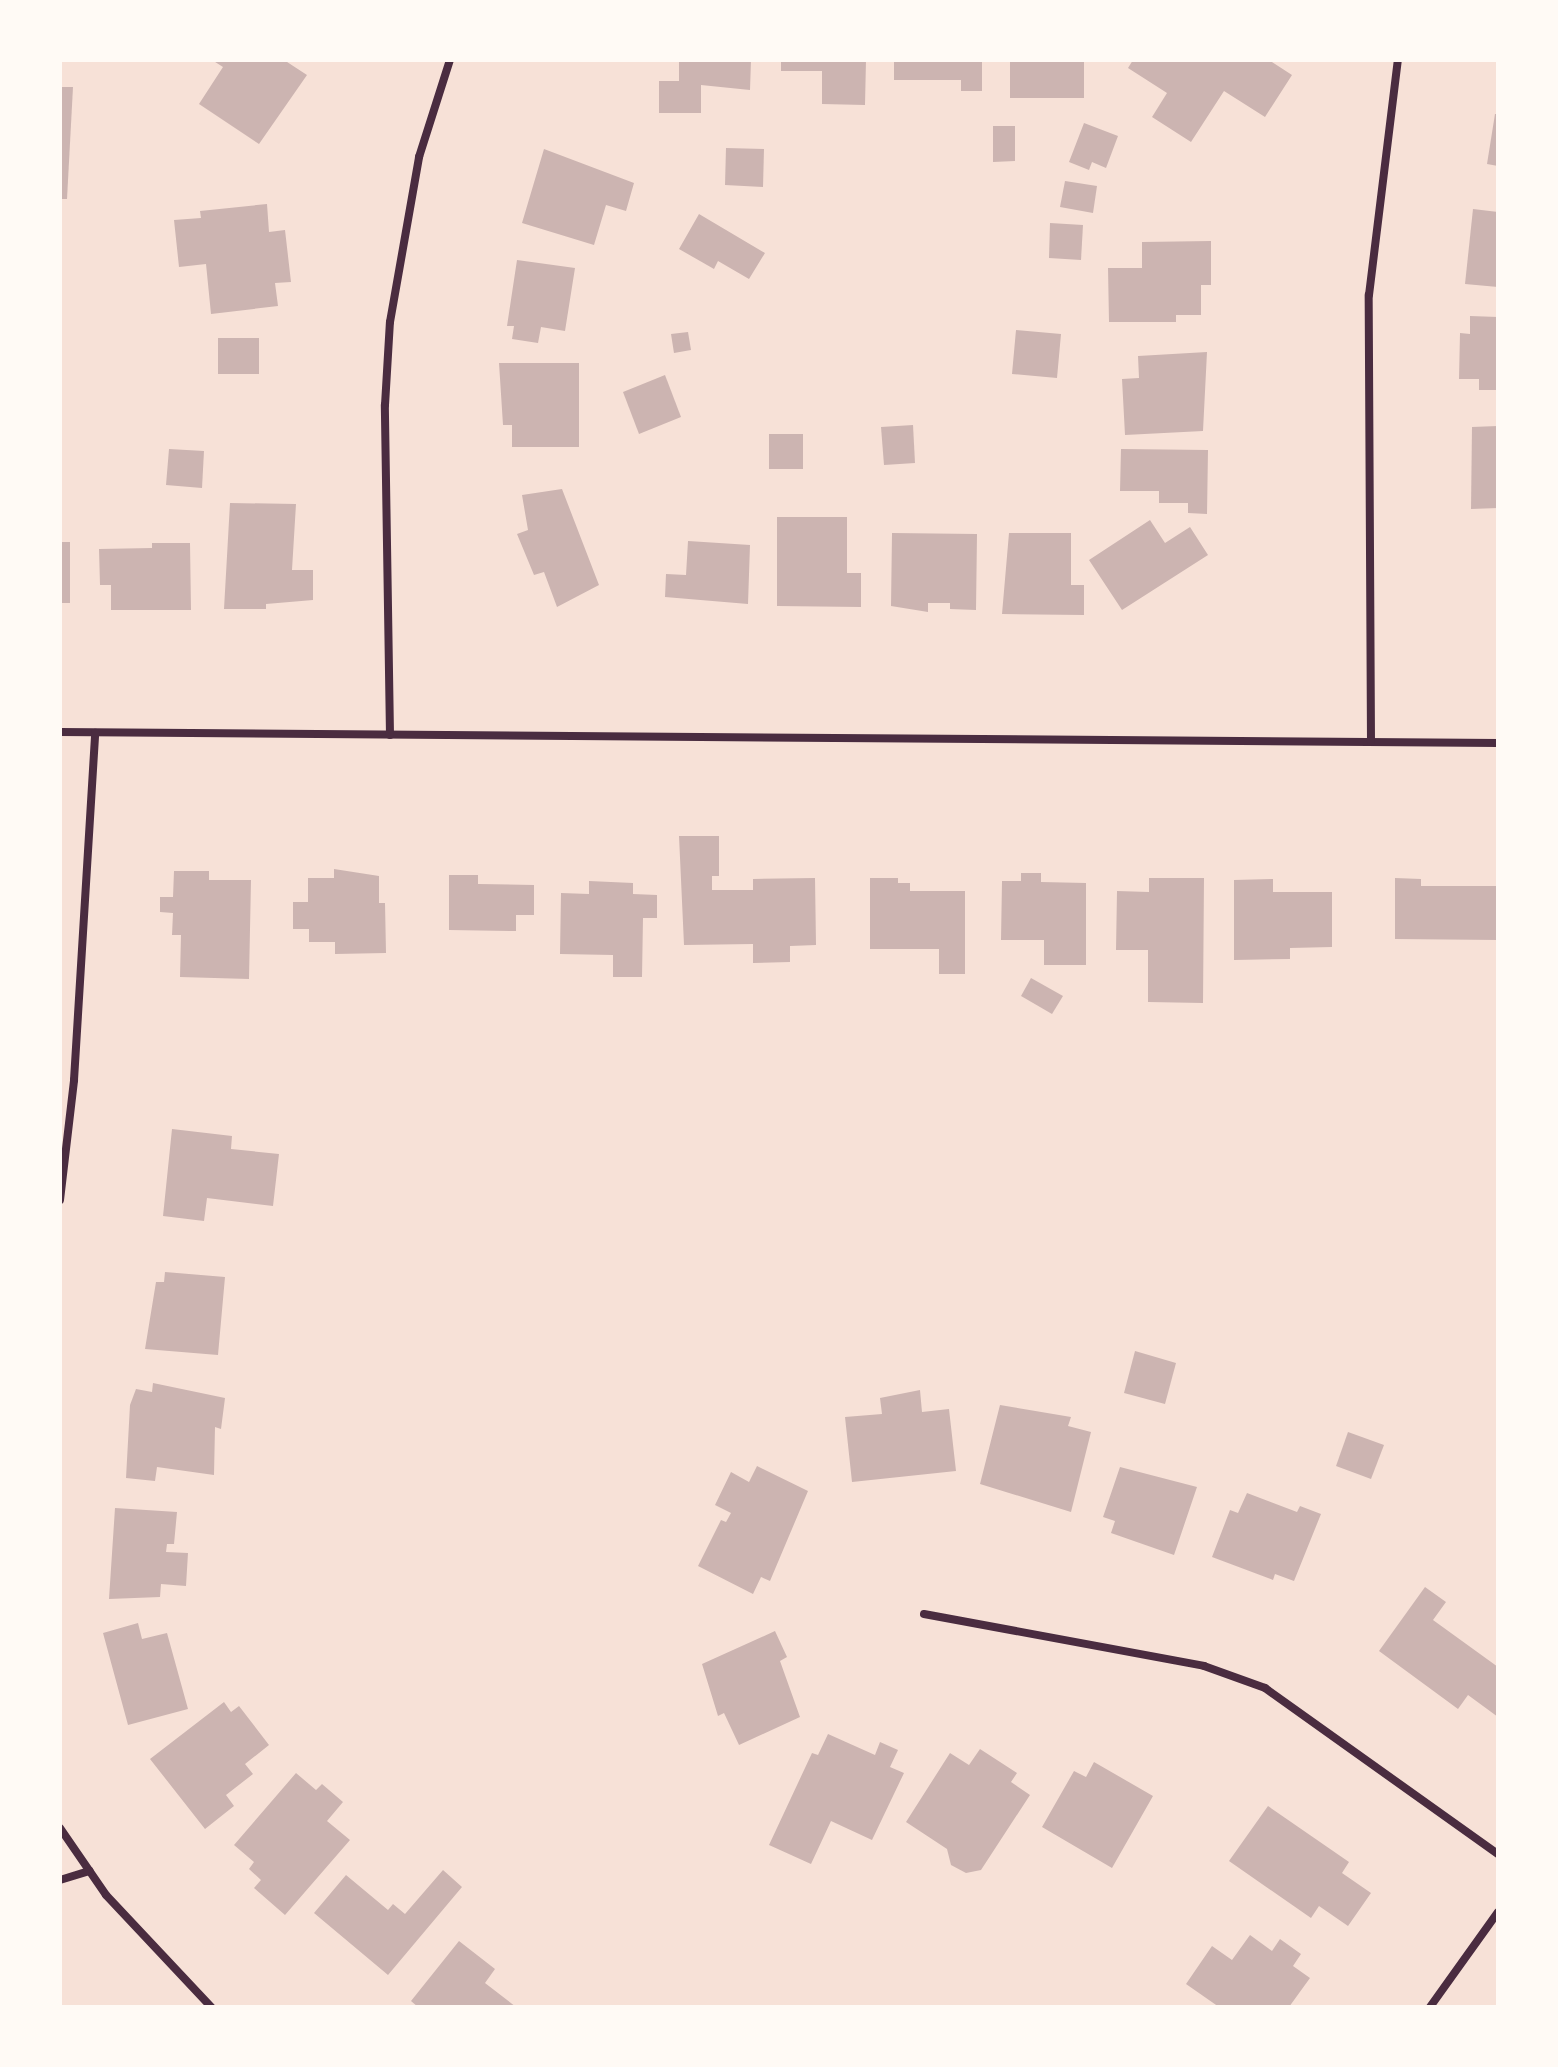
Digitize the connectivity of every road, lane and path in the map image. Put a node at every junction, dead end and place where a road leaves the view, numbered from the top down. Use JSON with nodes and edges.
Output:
{"nodes":[{"id":1,"x":450,"y":60,"type":"edge"},
{"id":2,"x":1398,"y":60,"type":"edge"},
{"id":3,"x":60,"y":732,"type":"edge"},
{"id":4,"x":95,"y":733,"type":"junction"},
{"id":5,"x":390,"y":735,"type":"junction"},
{"id":6,"x":1371,"y":742,"type":"junction"},
{"id":7,"x":1498,"y":743,"type":"edge"},
{"id":8,"x":60,"y":1200,"type":"edge"},
{"id":9,"x":924,"y":1614,"type":"dead end"},
{"id":10,"x":60,"y":1828,"type":"edge"},
{"id":11,"x":1498,"y":1854,"type":"edge"},
{"id":12,"x":90,"y":1871,"type":"junction"},
{"id":13,"x":60,"y":1880,"type":"edge"},
{"id":14,"x":1498,"y":1912,"type":"edge"},
{"id":15,"x":211,"y":2007,"type":"edge"},
{"id":16,"x":1430,"y":2007,"type":"edge"}],
"edges":[{"from":1,"to":5,"type":"street"},
{"from":2,"to":6,"type":"street"},
{"from":3,"to":4,"type":"street"},
{"from":4,"to":5,"type":"street"},
{"from":4,"to":8,"type":"street"},
{"from":5,"to":6,"type":"street"},
{"from":6,"to":7,"type":"street"},
{"from":9,"to":11,"type":"street"},
{"from":10,"to":12,"type":"street"},
{"from":12,"to":13,"type":"street"},
{"from":12,"to":15,"type":"street"},
{"from":14,"to":16,"type":"street"}]}
